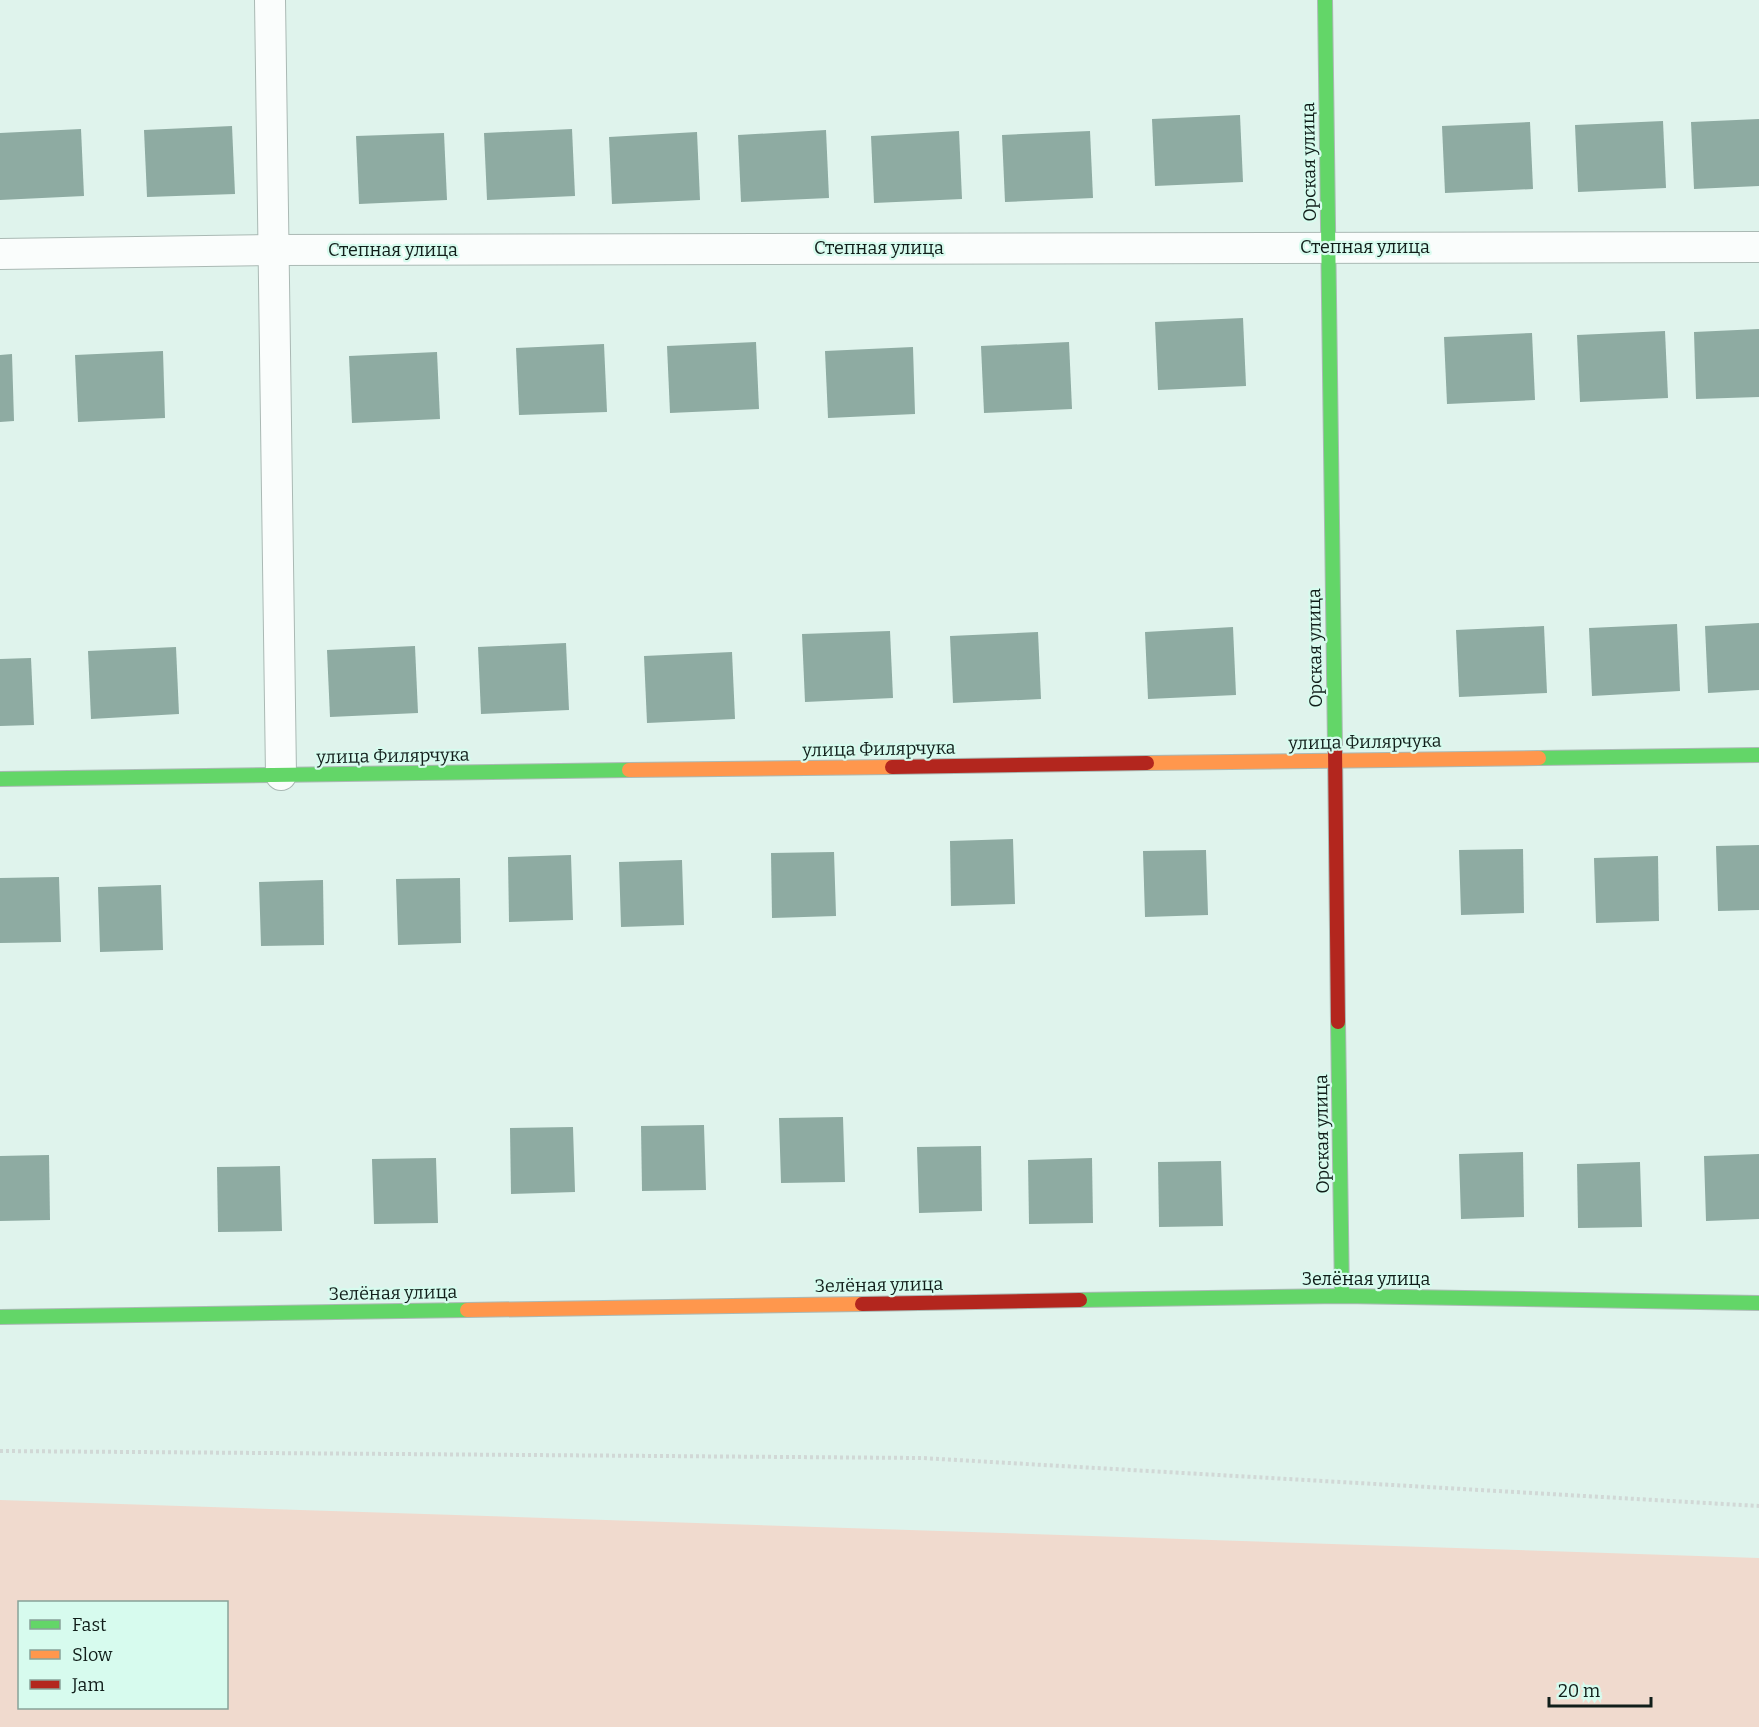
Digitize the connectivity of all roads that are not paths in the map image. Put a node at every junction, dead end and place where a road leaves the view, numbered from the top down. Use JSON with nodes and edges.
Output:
{"nodes":[{"id":1,"x":270,"y":0,"type":"edge"},
{"id":2,"x":1325,"y":0,"type":"edge"},
{"id":3,"x":1328,"y":247,"type":"junction"},
{"id":4,"x":1759,"y":247,"type":"edge"},
{"id":5,"x":273,"y":250,"type":"junction"},
{"id":6,"x":0,"y":254,"type":"edge"},
{"id":7,"x":1759,"y":755,"type":"edge"},
{"id":8,"x":1335,"y":760,"type":"junction"},
{"id":9,"x":281,"y":775,"type":"junction"},
{"id":10,"x":0,"y":779,"type":"edge"},
{"id":11,"x":1342,"y":1296,"type":"junction"},
{"id":12,"x":1759,"y":1303,"type":"edge"},
{"id":13,"x":0,"y":1317,"type":"edge"}],
"edges":[{"from":1,"to":5,"type":"street"},
{"from":2,"to":3,"type":"street","name":"Орская улица"},
{"from":3,"to":4,"type":"street","name":"Степная улица"},
{"from":3,"to":5,"type":"street","name":"Степная улица"},
{"from":3,"to":8,"type":"street","name":"Орская улица"},
{"from":5,"to":6,"type":"street","name":"Степная улица"},
{"from":5,"to":9,"type":"street"},
{"from":7,"to":8,"type":"street","name":"улица Филярчука"},
{"from":8,"to":9,"type":"street","name":"улица Филярчука"},
{"from":8,"to":11,"type":"street","name":"Орская улица"},
{"from":9,"to":10,"type":"street","name":"улица Филярчука"},
{"from":11,"to":12,"type":"street","name":"Зелёная улица"},
{"from":11,"to":13,"type":"street","name":"Зелёная улица"}]}
